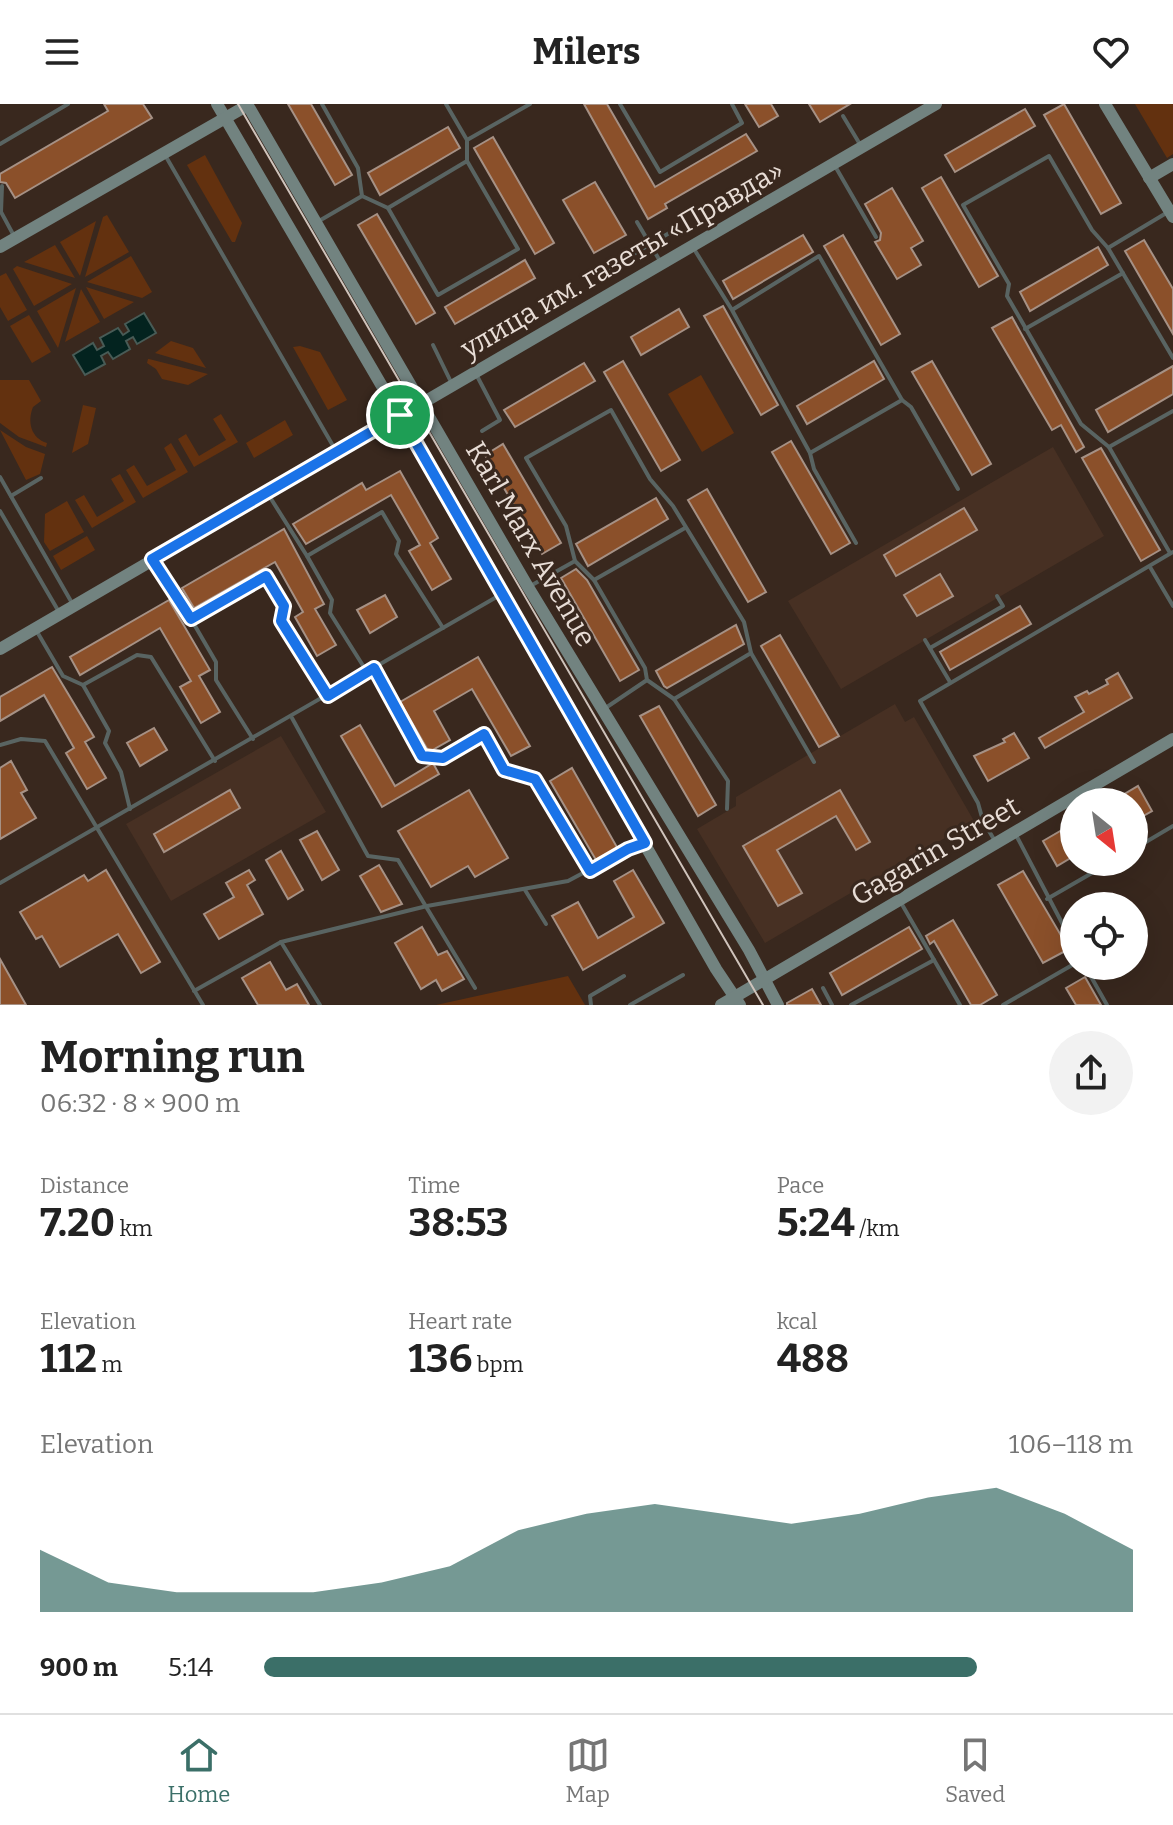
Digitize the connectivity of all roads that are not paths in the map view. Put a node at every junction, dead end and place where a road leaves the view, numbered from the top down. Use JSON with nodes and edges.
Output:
{"nodes":[{"id":1,"x":68,"y":104,"type":"edge"},
{"id":2,"x":217,"y":104,"type":"edge"},
{"id":3,"x":322,"y":104,"type":"edge"},
{"id":4,"x":446,"y":104,"type":"edge"},
{"id":5,"x":530,"y":104,"type":"edge"},
{"id":6,"x":620,"y":104,"type":"edge"},
{"id":7,"x":732,"y":104,"type":"edge"},
{"id":8,"x":936,"y":104,"type":"edge"},
{"id":9,"x":1105,"y":104,"type":"edge"},
{"id":10,"x":248,"y":105,"type":"edge"},
{"id":11,"x":843,"y":116,"type":"dead end"},
{"id":12,"x":225,"y":118,"type":"junction"},
{"id":13,"x":467,"y":140,"type":"junction"},
{"id":14,"x":0,"y":144,"type":"edge"},
{"id":15,"x":862,"y":148,"type":"junction"},
{"id":16,"x":164,"y":153,"type":"junction"},
{"id":17,"x":467,"y":161,"type":"junction"},
{"id":18,"x":1173,"y":164,"type":"edge"},
{"id":19,"x":835,"y":165,"type":"junction"},
{"id":20,"x":1149,"y":178,"type":"junction"},
{"id":21,"x":2,"y":186,"type":"dead end"},
{"id":22,"x":362,"y":196,"type":"junction"},
{"id":23,"x":388,"y":208,"type":"junction"},
{"id":24,"x":0,"y":212,"type":"edge"},
{"id":25,"x":1171,"y":214,"type":"edge"},
{"id":26,"x":316,"y":222,"type":"junction"},
{"id":27,"x":637,"y":222,"type":"dead end"},
{"id":28,"x":671,"y":232,"type":"dead end"},
{"id":29,"x":876,"y":237,"type":"dead end"},
{"id":30,"x":16,"y":238,"type":"junction"},
{"id":31,"x":650,"y":244,"type":"junction"},
{"id":32,"x":0,"y":247,"type":"edge"},
{"id":33,"x":692,"y":247,"type":"junction"},
{"id":34,"x":1108,"y":248,"type":"junction"},
{"id":35,"x":661,"y":264,"type":"junction"},
{"id":36,"x":603,"y":272,"type":"dead end"},
{"id":37,"x":1123,"y":273,"type":"junction"},
{"id":38,"x":732,"y":310,"type":"junction"},
{"id":39,"x":1025,"y":329,"type":"junction"},
{"id":40,"x":433,"y":345,"type":"dead end"},
{"id":41,"x":1173,"y":358,"type":"edge"},
{"id":42,"x":475,"y":371,"type":"junction"},
{"id":43,"x":453,"y":385,"type":"junction"},
{"id":44,"x":902,"y":400,"type":"junction"},
{"id":45,"x":422,"y":403,"type":"junction"},
{"id":46,"x":1173,"y":411,"type":"edge"},
{"id":47,"x":400,"y":415,"type":"junction"},
{"id":48,"x":482,"y":431,"type":"dead end"},
{"id":49,"x":1109,"y":447,"type":"junction"},
{"id":50,"x":336,"y":451,"type":"junction"},
{"id":51,"x":810,"y":453,"type":"junction"},
{"id":52,"x":0,"y":477,"type":"edge"},
{"id":53,"x":41,"y":478,"type":"dead end"},
{"id":54,"x":958,"y":489,"type":"dead end"},
{"id":55,"x":266,"y":492,"type":"junction"},
{"id":56,"x":11,"y":496,"type":"junction"},
{"id":57,"x":0,"y":511,"type":"edge"},
{"id":58,"x":686,"y":528,"type":"junction"},
{"id":59,"x":856,"y":543,"type":"dead end"},
{"id":60,"x":1172,"y":552,"type":"edge"},
{"id":61,"x":307,"y":556,"type":"junction"},
{"id":62,"x":152,"y":559,"type":"junction"},
{"id":63,"x":575,"y":561,"type":"junction"},
{"id":64,"x":1150,"y":566,"type":"junction"},
{"id":65,"x":594,"y":580,"type":"junction"},
{"id":66,"x":528,"y":587,"type":"junction"},
{"id":67,"x":502,"y":594,"type":"junction"},
{"id":68,"x":997,"y":596,"type":"dead end"},
{"id":69,"x":74,"y":605,"type":"junction"},
{"id":70,"x":1173,"y":606,"type":"edge"},
{"id":71,"x":60,"y":613,"type":"junction"},
{"id":72,"x":191,"y":619,"type":"junction"},
{"id":73,"x":34,"y":628,"type":"junction"},
{"id":74,"x":443,"y":628,"type":"junction"},
{"id":75,"x":925,"y":640,"type":"dead end"},
{"id":76,"x":930,"y":648,"type":"junction"},
{"id":77,"x":0,"y":649,"type":"edge"},
{"id":78,"x":751,"y":653,"type":"junction"},
{"id":79,"x":374,"y":668,"type":"junction"},
{"id":80,"x":367,"y":672,"type":"junction"},
{"id":81,"x":647,"y":680,"type":"junction"},
{"id":82,"x":950,"y":682,"type":"junction"},
{"id":83,"x":83,"y":685,"type":"junction"},
{"id":84,"x":328,"y":696,"type":"junction"},
{"id":85,"x":674,"y":699,"type":"junction"},
{"id":86,"x":602,"y":711,"type":"junction"},
{"id":87,"x":291,"y":717,"type":"junction"},
{"id":88,"x":253,"y":739,"type":"junction"},
{"id":89,"x":1173,"y":739,"type":"edge"},
{"id":90,"x":0,"y":745,"type":"edge"},
{"id":91,"x":215,"y":761,"type":"junction"},
{"id":92,"x":814,"y":762,"type":"dead end"},
{"id":93,"x":130,"y":809,"type":"junction"},
{"id":94,"x":727,"y":809,"type":"dead end"},
{"id":95,"x":1173,"y":826,"type":"edge"},
{"id":96,"x":97,"y":827,"type":"junction"},
{"id":97,"x":1014,"y":833,"type":"junction"},
{"id":98,"x":1148,"y":841,"type":"edge"},
{"id":99,"x":645,"y":843,"type":"junction"},
{"id":100,"x":996,"y":843,"type":"junction"},
{"id":101,"x":590,"y":871,"type":"junction"},
{"id":102,"x":1087,"y":876,"type":"edge"},
{"id":103,"x":0,"y":883,"type":"edge"},
{"id":104,"x":525,"y":890,"type":"junction"},
{"id":105,"x":899,"y":899,"type":"junction"},
{"id":106,"x":1047,"y":899,"type":"junction"},
{"id":107,"x":427,"y":906,"type":"junction"},
{"id":108,"x":1060,"y":922,"type":"edge"},
{"id":109,"x":546,"y":924,"type":"dead end"},
{"id":110,"x":281,"y":942,"type":"junction"},
{"id":111,"x":934,"y":960,"type":"junction"},
{"id":112,"x":1060,"y":972,"type":"edge"},
{"id":113,"x":683,"y":975,"type":"dead end"},
{"id":114,"x":624,"y":976,"type":"dead end"},
{"id":115,"x":764,"y":979,"type":"junction"},
{"id":116,"x":1093,"y":980,"type":"edge"},
{"id":117,"x":475,"y":988,"type":"dead end"},
{"id":118,"x":823,"y":988,"type":"dead end"},
{"id":119,"x":194,"y":991,"type":"junction"},
{"id":120,"x":737,"y":1001,"type":"edge"},
{"id":121,"x":203,"y":1005,"type":"edge"},
{"id":122,"x":320,"y":1005,"type":"edge"},
{"id":123,"x":591,"y":1005,"type":"edge"},
{"id":124,"x":630,"y":1005,"type":"edge"},
{"id":125,"x":721,"y":1005,"type":"edge"},
{"id":126,"x":778,"y":1005,"type":"edge"},
{"id":127,"x":832,"y":1005,"type":"edge"},
{"id":128,"x":851,"y":1005,"type":"edge"},
{"id":129,"x":960,"y":1005,"type":"edge"},
{"id":130,"x":1003,"y":1005,"type":"edge"},
{"id":131,"x":1107,"y":1005,"type":"edge"}],
"edges":[{"from":1,"to":14,"type":"lane"},
{"from":2,"to":12,"type":"main road","name":"Karl Marx Avenue"},
{"from":3,"to":22,"type":"lane"},
{"from":4,"to":13,"type":"lane"},
{"from":5,"to":13,"type":"lane"},
{"from":6,"to":7,"type":"lane"},
{"from":8,"to":15,"type":"main road","name":"улица им. газеты «Правда»"},
{"from":9,"to":20,"type":"main road"},
{"from":10,"to":12,"type":"main road"},
{"from":10,"to":26,"type":"main road","name":"Karl Marx Avenue"},
{"from":11,"to":15,"type":"lane"},
{"from":12,"to":16,"type":"main road"},
{"from":12,"to":47,"type":"main road","name":"Karl Marx Avenue"},
{"from":13,"to":17,"type":"lane"},
{"from":15,"to":19,"type":"main road","name":"улица им. газеты «Правда»"},
{"from":16,"to":30,"type":"main road"},
{"from":16,"to":50,"type":"lane"},
{"from":17,"to":23,"type":"lane"},
{"from":17,"to":23,"type":"lane"},
{"from":18,"to":20,"type":"main road"},
{"from":19,"to":29,"type":"lane"},
{"from":19,"to":33,"type":"main road","name":"улица им. газеты «Правда»"},
{"from":20,"to":25,"type":"main road"},
{"from":21,"to":24,"type":"lane"},
{"from":22,"to":23,"type":"lane"},
{"from":22,"to":26,"type":"lane"},
{"from":24,"to":30,"type":"lane"},
{"from":25,"to":34,"type":"lane"},
{"from":26,"to":45,"type":"main road","name":"Karl Marx Avenue"},
{"from":27,"to":31,"type":"lane"},
{"from":28,"to":31,"type":"lane"},
{"from":30,"to":32,"type":"main road"},
{"from":31,"to":35,"type":"lane"},
{"from":31,"to":36,"type":"lane"},
{"from":33,"to":35,"type":"main road","name":"улица им. газеты «Правда»"},
{"from":33,"to":38,"type":"lane"},
{"from":34,"to":37,"type":"lane"},
{"from":34,"to":39,"type":"lane"},
{"from":35,"to":42,"type":"main road","name":"улица им. газеты «Правда»"},
{"from":37,"to":39,"type":"lane"},
{"from":37,"to":41,"type":"lane"},
{"from":38,"to":44,"type":"lane"},
{"from":38,"to":51,"type":"lane"},
{"from":39,"to":49,"type":"lane"},
{"from":40,"to":43,"type":"lane"},
{"from":42,"to":43,"type":"main road","name":"улица им. газеты «Правда»"},
{"from":42,"to":48,"type":"lane"},
{"from":43,"to":45,"type":"main road","name":"улица им. газеты «Правда»"},
{"from":44,"to":51,"type":"lane"},
{"from":44,"to":54,"type":"lane"},
{"from":45,"to":47,"type":"main road","name":"улица им. газеты «Правда»"},
{"from":45,"to":66,"type":"main road","name":"Karl Marx Avenue"},
{"from":46,"to":49,"type":"lane"},
{"from":47,"to":50,"type":"main road","name":"улица им. газеты «Правда»"},
{"from":47,"to":67,"type":"main road","name":"Karl Marx Avenue"},
{"from":49,"to":60,"type":"lane"},
{"from":50,"to":55,"type":"main road","name":"улица им. газеты «Правда»"},
{"from":51,"to":59,"type":"lane"},
{"from":52,"to":56,"type":"lane"},
{"from":53,"to":56,"type":"lane"},
{"from":55,"to":61,"type":"lane"},
{"from":55,"to":62,"type":"main road","name":"улица им. газеты «Правда»"},
{"from":56,"to":69,"type":"lane"},
{"from":57,"to":71,"type":"lane"},
{"from":58,"to":63,"type":"lane"},
{"from":58,"to":65,"type":"lane"},
{"from":58,"to":78,"type":"lane"},
{"from":60,"to":64,"type":"lane"},
{"from":61,"to":74,"type":"lane"},
{"from":61,"to":80,"type":"lane"},
{"from":62,"to":69,"type":"main road","name":"улица им. газеты «Правда»"},
{"from":62,"to":72,"type":"lane"},
{"from":63,"to":65,"type":"lane"},
{"from":63,"to":66,"type":"lane"},
{"from":64,"to":70,"type":"lane"},
{"from":64,"to":82,"type":"lane"},
{"from":65,"to":81,"type":"lane"},
{"from":66,"to":86,"type":"main road","name":"Karl Marx Avenue"},
{"from":67,"to":74,"type":"lane"},
{"from":67,"to":99,"type":"main road","name":"Karl Marx Avenue"},
{"from":68,"to":76,"type":"lane"},
{"from":69,"to":71,"type":"main road","name":"улица им. газеты «Правда»"},
{"from":71,"to":73,"type":"main road","name":"улица им. газеты «Правда»"},
{"from":72,"to":84,"type":"lane"},
{"from":72,"to":88,"type":"lane"},
{"from":73,"to":77,"type":"main road","name":"улица им. газеты «Правда»"},
{"from":73,"to":83,"type":"lane"},
{"from":74,"to":79,"type":"lane"},
{"from":75,"to":76,"type":"lane"},
{"from":76,"to":82,"type":"lane"},
{"from":78,"to":85,"type":"lane"},
{"from":78,"to":92,"type":"lane"},
{"from":79,"to":80,"type":"lane"},
{"from":79,"to":101,"type":"lane"},
{"from":80,"to":84,"type":"lane"},
{"from":81,"to":85,"type":"lane"},
{"from":81,"to":86,"type":"lane"},
{"from":82,"to":100,"type":"lane"},
{"from":83,"to":91,"type":"lane"},
{"from":83,"to":93,"type":"lane"},
{"from":84,"to":87,"type":"lane"},
{"from":85,"to":94,"type":"lane"},
{"from":86,"to":115,"type":"main road","name":"Karl Marx Avenue"},
{"from":87,"to":88,"type":"lane"},
{"from":87,"to":107,"type":"lane"},
{"from":88,"to":91,"type":"lane"},
{"from":89,"to":97,"type":"main road","name":"Gagarin Street"},
{"from":90,"to":96,"type":"lane"},
{"from":91,"to":93,"type":"lane"},
{"from":93,"to":96,"type":"lane"},
{"from":95,"to":98,"type":"lane"},
{"from":96,"to":103,"type":"lane"},
{"from":96,"to":119,"type":"lane"},
{"from":97,"to":100,"type":"main road","name":"Gagarin Street"},
{"from":97,"to":106,"type":"lane"},
{"from":99,"to":101,"type":"lane"},
{"from":99,"to":120,"type":"main road","name":"Karl Marx Avenue"},
{"from":100,"to":105,"type":"main road","name":"Gagarin Street"},
{"from":101,"to":104,"type":"lane"},
{"from":102,"to":106,"type":"lane"},
{"from":104,"to":107,"type":"lane"},
{"from":104,"to":109,"type":"lane"},
{"from":105,"to":111,"type":"lane"},
{"from":105,"to":115,"type":"main road","name":"Gagarin Street"},
{"from":106,"to":108,"type":"lane"},
{"from":107,"to":110,"type":"lane"},
{"from":107,"to":117,"type":"lane"},
{"from":110,"to":119,"type":"lane"},
{"from":110,"to":122,"type":"lane"},
{"from":111,"to":128,"type":"lane"},
{"from":111,"to":129,"type":"lane"},
{"from":112,"to":130,"type":"lane"},
{"from":113,"to":124,"type":"lane"},
{"from":114,"to":123,"type":"lane"},
{"from":115,"to":120,"type":"main road","name":"Gagarin Street"},
{"from":115,"to":126,"type":"main road","name":"Karl Marx Avenue"},
{"from":116,"to":131,"type":"lane"},
{"from":118,"to":127,"type":"lane"},
{"from":119,"to":121,"type":"lane"},
{"from":120,"to":125,"type":"main road","name":"Gagarin Street"}]}
